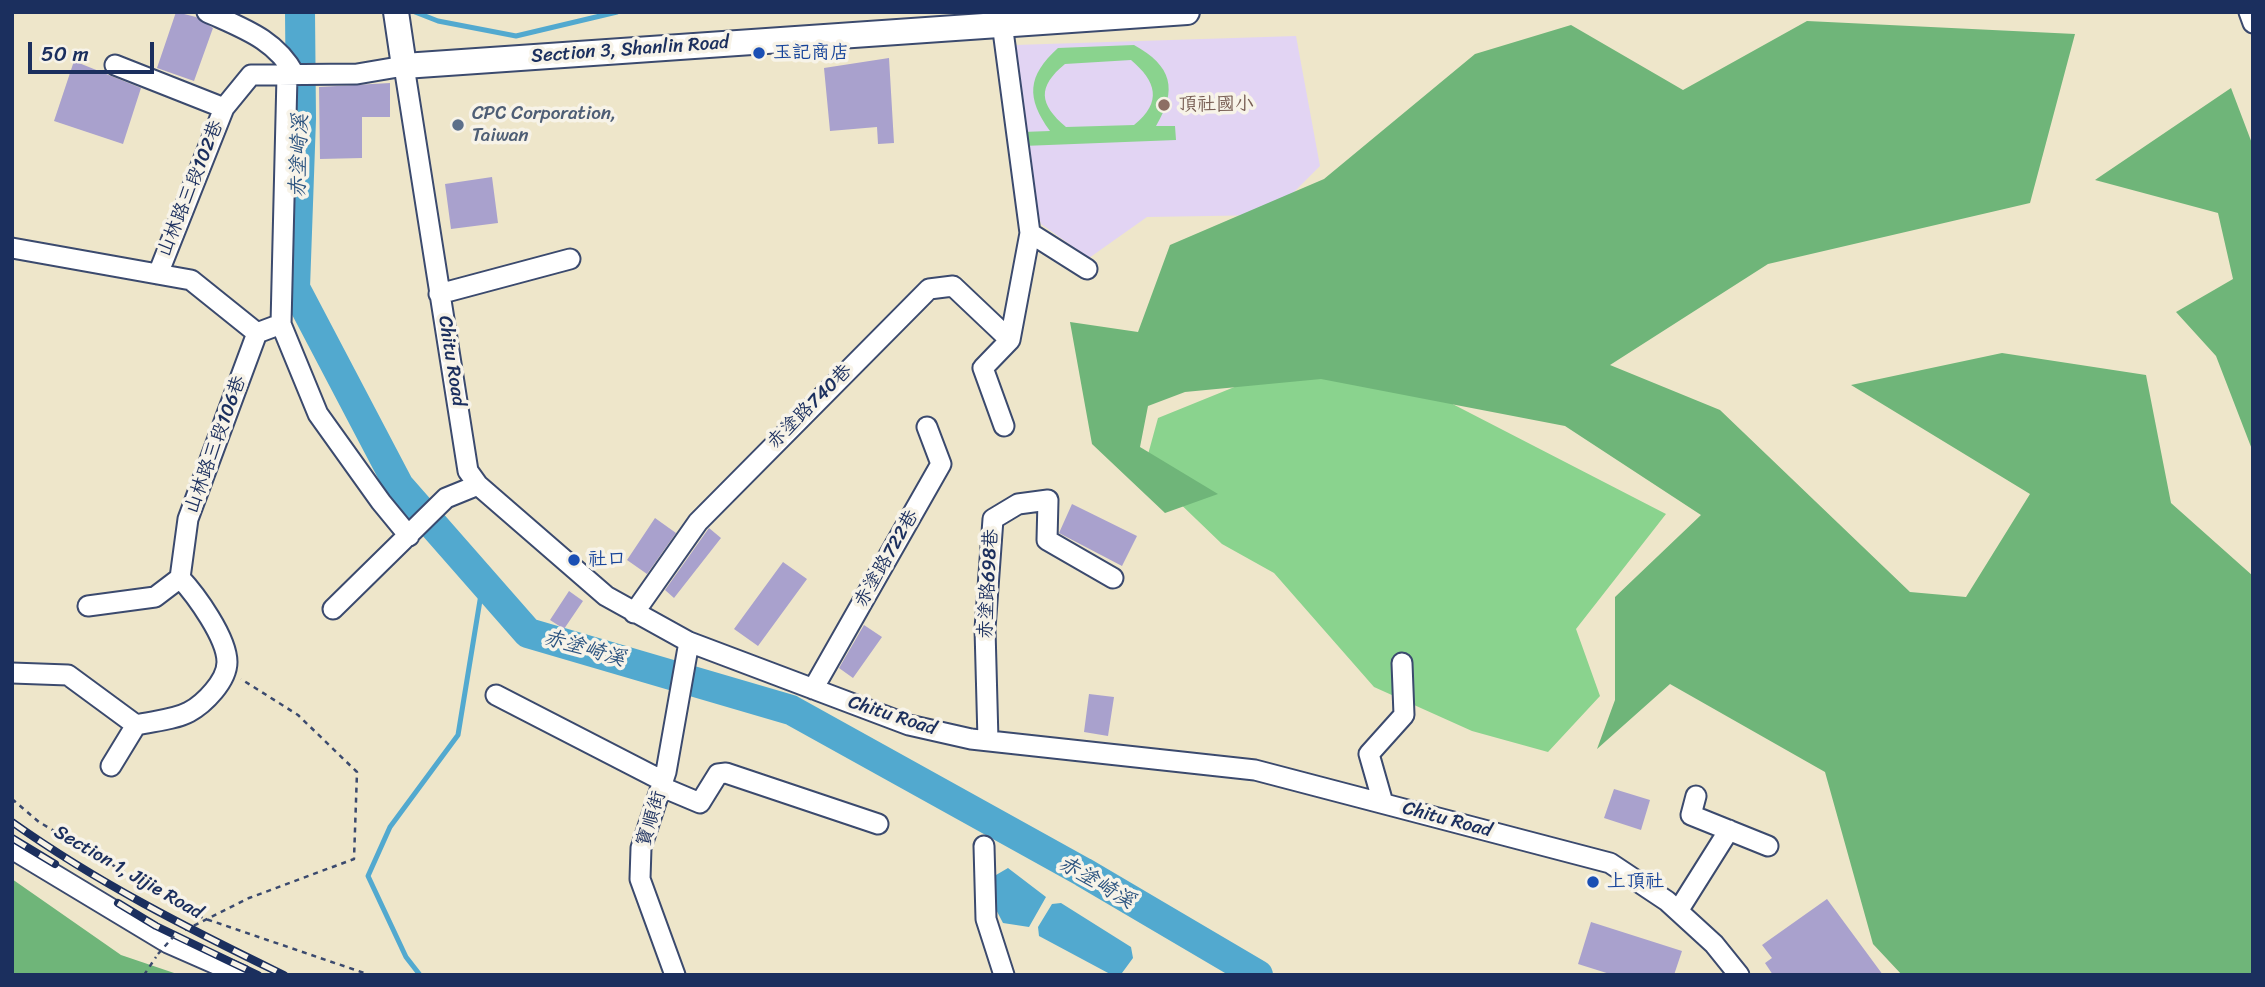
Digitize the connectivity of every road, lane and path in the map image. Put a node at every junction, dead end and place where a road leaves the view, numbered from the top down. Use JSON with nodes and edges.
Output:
{"nodes":[{"id":1,"x":207,"y":12,"type":"edge"},
{"id":2,"x":1187,"y":12,"type":"edge"},
{"id":3,"x":2249,"y":12,"type":"edge"},
{"id":4,"x":397,"y":21,"type":"edge"},
{"id":5,"x":1002,"y":23,"type":"junction"},
{"id":6,"x":2253,"y":23,"type":"edge"},
{"id":7,"x":115,"y":65,"type":"dead end"},
{"id":8,"x":404,"y":66,"type":"junction"},
{"id":9,"x":291,"y":76,"type":"junction"},
{"id":10,"x":223,"y":108,"type":"junction"},
{"id":11,"x":1030,"y":233,"type":"junction"},
{"id":12,"x":12,"y":248,"type":"edge"},
{"id":13,"x":570,"y":259,"type":"dead end"},
{"id":14,"x":1087,"y":269,"type":"dead end"},
{"id":15,"x":158,"y":274,"type":"junction"},
{"id":16,"x":439,"y":294,"type":"junction"},
{"id":17,"x":281,"y":324,"type":"junction"},
{"id":18,"x":257,"y":333,"type":"junction"},
{"id":19,"x":1010,"y":340,"type":"junction"},
{"id":20,"x":1004,"y":426,"type":"dead end"},
{"id":21,"x":927,"y":427,"type":"dead end"},
{"id":22,"x":478,"y":485,"type":"junction"},
{"id":23,"x":412,"y":532,"type":"junction"},
{"id":24,"x":180,"y":578,"type":"junction"},
{"id":25,"x":1113,"y":578,"type":"dead end"},
{"id":26,"x":88,"y":606,"type":"dead end"},
{"id":27,"x":333,"y":609,"type":"dead end"},
{"id":28,"x":634,"y":613,"type":"junction"},
{"id":29,"x":689,"y":651,"type":"junction"},
{"id":30,"x":1402,"y":663,"type":"dead end"},
{"id":31,"x":226,"y":670,"type":"junction"},
{"id":32,"x":12,"y":673,"type":"edge"},
{"id":33,"x":813,"y":689,"type":"junction"},
{"id":34,"x":496,"y":695,"type":"dead end"},
{"id":35,"x":136,"y":725,"type":"junction"},
{"id":36,"x":988,"y":740,"type":"junction"},
{"id":37,"x":111,"y":766,"type":"dead end"},
{"id":38,"x":662,"y":784,"type":"junction"},
{"id":39,"x":1696,"y":796,"type":"dead end"},
{"id":40,"x":12,"y":799,"type":"edge"},
{"id":41,"x":1383,"y":803,"type":"junction"},
{"id":42,"x":878,"y":824,"type":"dead end"},
{"id":43,"x":1728,"y":830,"type":"junction"},
{"id":44,"x":984,"y":846,"type":"dead end"},
{"id":45,"x":1768,"y":846,"type":"dead end"},
{"id":46,"x":12,"y":849,"type":"edge"},
{"id":47,"x":1678,"y":911,"type":"junction"},
{"id":48,"x":144,"y":975,"type":"edge"},
{"id":49,"x":241,"y":975,"type":"edge"},
{"id":50,"x":370,"y":975,"type":"edge"},
{"id":51,"x":675,"y":975,"type":"edge"},
{"id":52,"x":1004,"y":975,"type":"edge"},
{"id":53,"x":1739,"y":975,"type":"edge"}],
"edges":[{"from":1,"to":9,"type":"street"},
{"from":2,"to":5,"type":"main road","name":"Section 3, Shanlin Road"},
{"from":3,"to":6,"type":"street"},
{"from":4,"to":8,"type":"main road"},
{"from":5,"to":8,"type":"main road","name":"Section 3, Shanlin Road"},
{"from":5,"to":11,"type":"street"},
{"from":7,"to":10,"type":"street"},
{"from":8,"to":9,"type":"street"},
{"from":8,"to":16,"type":"street","name":"Chitu Road"},
{"from":9,"to":10,"type":"street","name":"山林路三段102巷"},
{"from":9,"to":17,"type":"street"},
{"from":10,"to":15,"type":"street","name":"山林路三段102巷"},
{"from":11,"to":14,"type":"street"},
{"from":11,"to":19,"type":"street"},
{"from":12,"to":15,"type":"street"},
{"from":13,"to":16,"type":"street"},
{"from":15,"to":18,"type":"street"},
{"from":16,"to":22,"type":"street","name":"Chitu Road"},
{"from":17,"to":18,"type":"street"},
{"from":17,"to":23,"type":"street"},
{"from":18,"to":24,"type":"street","name":"山林路三段106巷"},
{"from":19,"to":20,"type":"street"},
{"from":19,"to":28,"type":"street","name":"赤塗路740巷"},
{"from":21,"to":33,"type":"street","name":"赤塗路722巷"},
{"from":22,"to":23,"type":"street"},
{"from":22,"to":28,"type":"street","name":"Chitu Road"},
{"from":23,"to":27,"type":"street"},
{"from":24,"to":26,"type":"street"},
{"from":24,"to":31,"type":"street"},
{"from":25,"to":36,"type":"street","name":"赤塗路698巷"},
{"from":28,"to":29,"type":"street","name":"Chitu Road"},
{"from":29,"to":33,"type":"street","name":"Chitu Road"},
{"from":29,"to":38,"type":"street","name":"寶順街"},
{"from":30,"to":41,"type":"street"},
{"from":31,"to":35,"type":"street"},
{"from":31,"to":48,"type":"path","bridge":true},
{"from":32,"to":35,"type":"street"},
{"from":33,"to":36,"type":"street","name":"Chitu Road"},
{"from":34,"to":38,"type":"street"},
{"from":35,"to":37,"type":"street"},
{"from":36,"to":41,"type":"street","name":"Chitu Road"},
{"from":38,"to":42,"type":"street"},
{"from":38,"to":51,"type":"street","name":"寶順街"},
{"from":39,"to":43,"type":"street"},
{"from":40,"to":50,"type":"path","name":"Section 1, Jijie Road"},
{"from":41,"to":47,"type":"street","name":"Chitu Road"},
{"from":43,"to":45,"type":"street"},
{"from":43,"to":47,"type":"street"},
{"from":44,"to":52,"type":"street"},
{"from":46,"to":49,"type":"street","name":"Section 1, Jijie Road"},
{"from":47,"to":53,"type":"street","name":"Chitu Road"}]}
